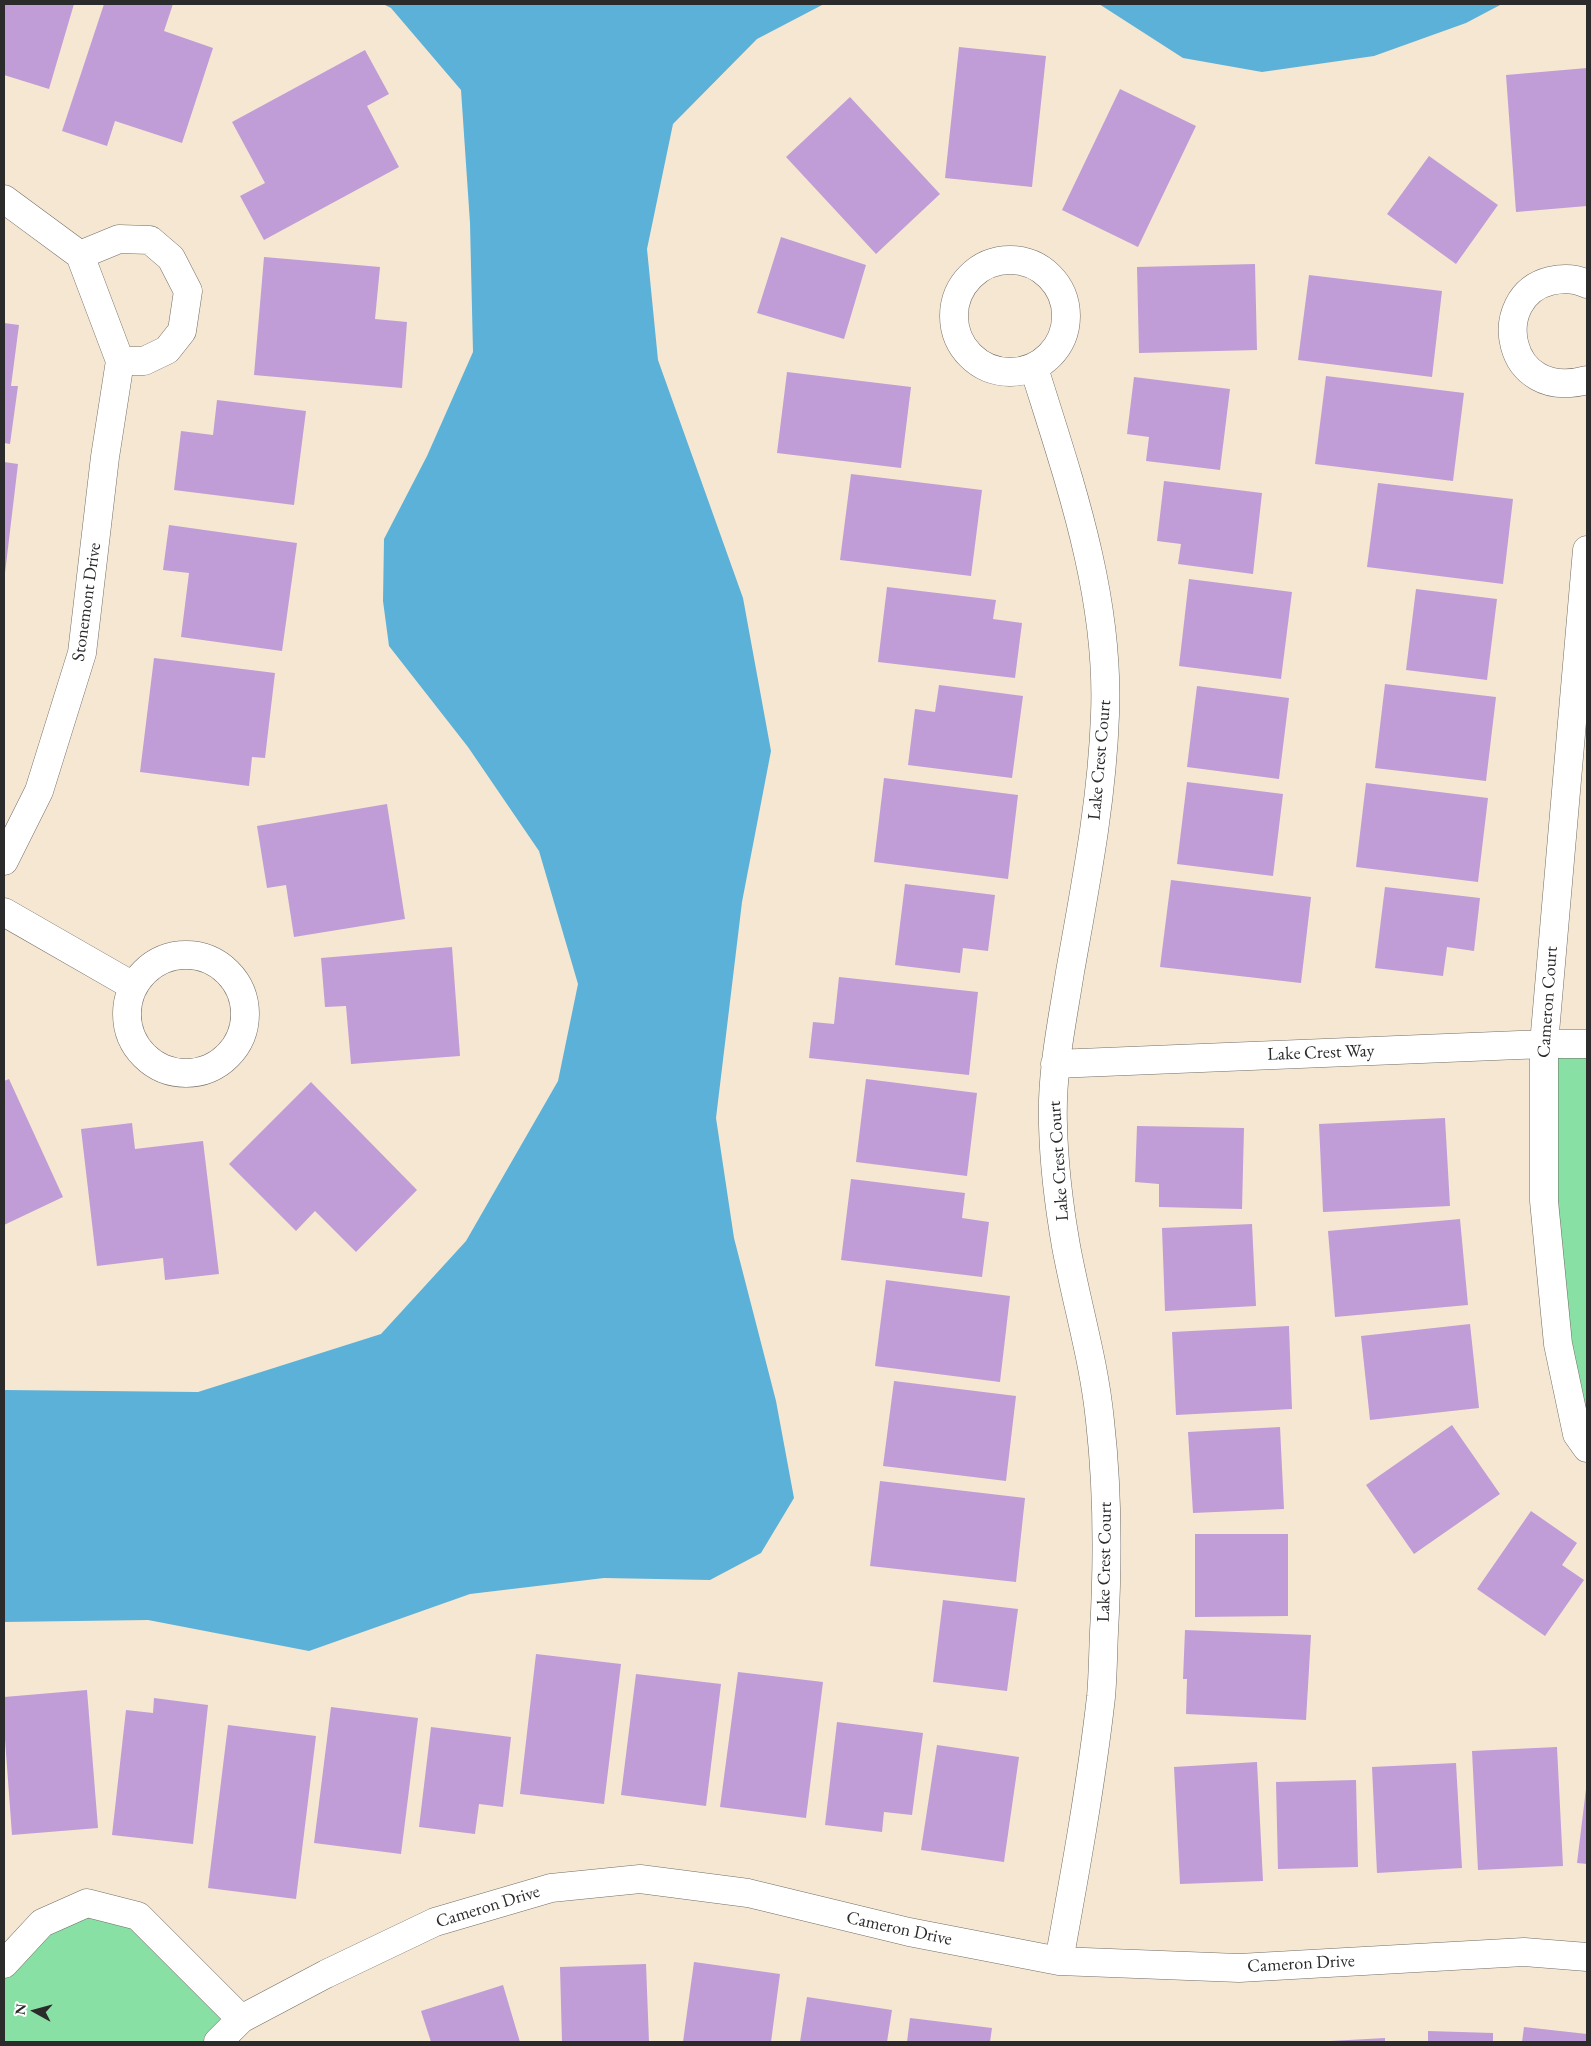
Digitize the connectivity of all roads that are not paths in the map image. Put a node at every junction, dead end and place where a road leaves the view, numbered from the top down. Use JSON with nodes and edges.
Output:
{"nodes":[{"id":1,"x":4,"y":199,"type":"edge"},
{"id":2,"x":80,"y":255,"type":"junction"},
{"id":3,"x":1587,"y":284,"type":"edge"},
{"id":4,"x":120,"y":361,"type":"junction"},
{"id":5,"x":1034,"y":368,"type":"junction"},
{"id":6,"x":1587,"y":380,"type":"edge"},
{"id":7,"x":1587,"y":550,"type":"edge"},
{"id":8,"x":4,"y":861,"type":"edge"},
{"id":9,"x":4,"y":912,"type":"edge"},
{"id":10,"x":133,"y":986,"type":"junction"},
{"id":11,"x":1544,"y":1044,"type":"junction"},
{"id":12,"x":1587,"y":1044,"type":"edge"},
{"id":13,"x":1055,"y":1064,"type":"junction"},
{"id":14,"x":1587,"y":1448,"type":"edge"},
{"id":15,"x":1587,"y":1957,"type":"edge"},
{"id":16,"x":1059,"y":1961,"type":"junction"},
{"id":17,"x":4,"y":1964,"type":"edge"},
{"id":18,"x":241,"y":2019,"type":"junction"},
{"id":19,"x":218,"y":2042,"type":"edge"}],
"edges":[{"from":1,"to":2,"type":"street"},
{"from":2,"to":4,"type":"street","name":"Stonemont Drive"},
{"from":2,"to":4,"type":"street"},
{"from":3,"to":6,"type":"street"},
{"from":4,"to":8,"type":"street","name":"Stonemont Drive"},
{"from":5,"to":5,"type":"street"},
{"from":5,"to":13,"type":"street","name":"Lake Crest Court"},
{"from":7,"to":11,"type":"street","name":"Cameron Court"},
{"from":9,"to":10,"type":"street"},
{"from":10,"to":10,"type":"street"},
{"from":11,"to":12,"type":"street","name":"Lake Crest Way"},
{"from":11,"to":13,"type":"street","name":"Lake Crest Way"},
{"from":11,"to":14,"type":"street","name":"Cameron Court"},
{"from":13,"to":16,"type":"street","name":"Lake Crest Court"},
{"from":15,"to":16,"type":"street","name":"Cameron Drive"},
{"from":16,"to":18,"type":"street","name":"Cameron Drive"},
{"from":17,"to":18,"type":"street"},
{"from":18,"to":19,"type":"street","name":"Cameron Drive"}]}
